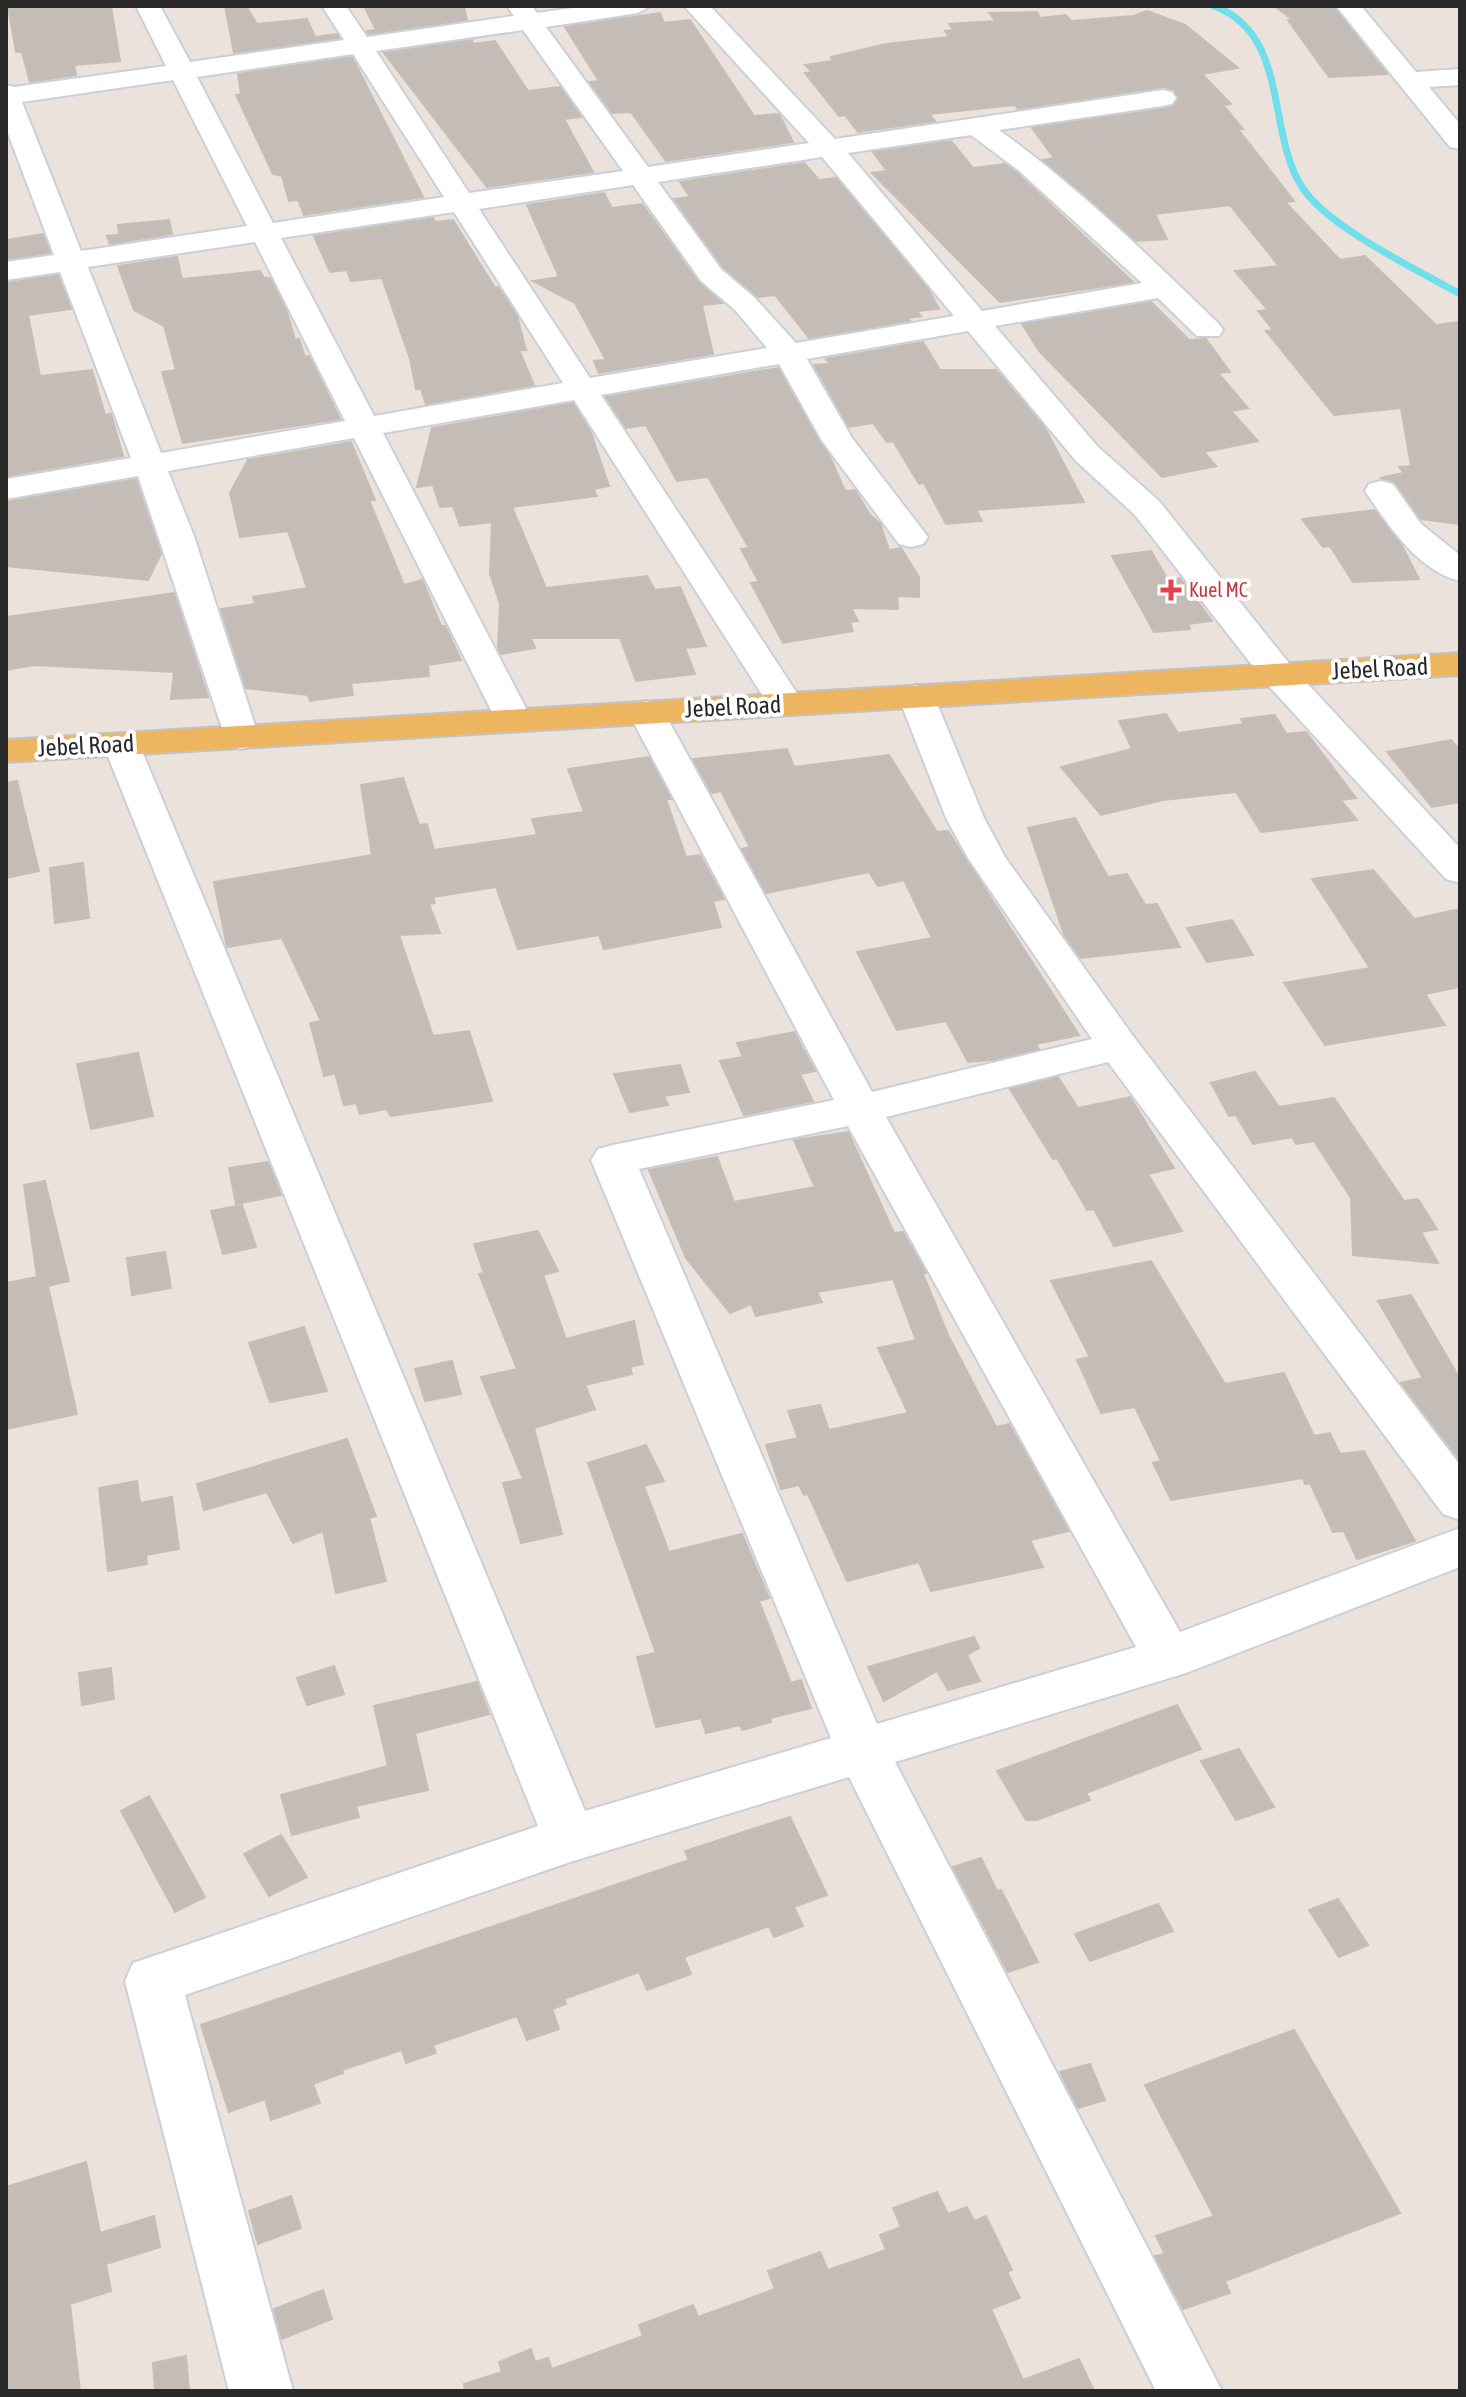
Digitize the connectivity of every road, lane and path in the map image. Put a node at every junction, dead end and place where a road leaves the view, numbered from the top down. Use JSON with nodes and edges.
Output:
{"nodes":[{"id":1,"x":148,"y":6,"type":"edge"},
{"id":2,"x":334,"y":6,"type":"edge"},
{"id":3,"x":638,"y":6,"type":"edge"},
{"id":4,"x":696,"y":6,"type":"edge"},
{"id":5,"x":1348,"y":6,"type":"edge"},
{"id":6,"x":525,"y":15,"type":"edge"},
{"id":7,"x":359,"y":45,"type":"junction"},
{"id":8,"x":181,"y":70,"type":"junction"},
{"id":9,"x":1460,"y":77,"type":"edge"},
{"id":10,"x":1407,"y":80,"type":"junction"},
{"id":11,"x":6,"y":95,"type":"edge"},
{"id":12,"x":1163,"y":98,"type":"dead end"},
{"id":13,"x":976,"y":126,"type":"junction"},
{"id":14,"x":1460,"y":141,"type":"edge"},
{"id":15,"x":829,"y":148,"type":"junction"},
{"id":16,"x":642,"y":176,"type":"junction"},
{"id":17,"x":461,"y":203,"type":"junction"},
{"id":18,"x":263,"y":232,"type":"junction"},
{"id":19,"x":71,"y":261,"type":"junction"},
{"id":20,"x":6,"y":271,"type":"edge"},
{"id":21,"x":1165,"y":288,"type":"junction"},
{"id":22,"x":976,"y":320,"type":"junction"},
{"id":23,"x":1208,"y":330,"type":"dead end"},
{"id":24,"x":788,"y":353,"type":"junction"},
{"id":25,"x":581,"y":389,"type":"junction"},
{"id":26,"x":363,"y":427,"type":"junction"},
{"id":27,"x":149,"y":464,"type":"junction"},
{"id":28,"x":6,"y":489,"type":"edge"},
{"id":29,"x":1381,"y":491,"type":"dead end"},
{"id":30,"x":911,"y":537,"type":"dead end"},
{"id":31,"x":1460,"y":571,"type":"edge"},
{"id":32,"x":1460,"y":664,"type":"edge"},
{"id":33,"x":1279,"y":675,"type":"junction"},
{"id":34,"x":916,"y":696,"type":"junction"},
{"id":35,"x":786,"y":704,"type":"junction"},
{"id":36,"x":646,"y":712,"type":"junction"},
{"id":37,"x":514,"y":720,"type":"junction"},
{"id":38,"x":241,"y":738,"type":"junction"},
{"id":39,"x":121,"y":744,"type":"junction"},
{"id":40,"x":6,"y":751,"type":"edge"},
{"id":41,"x":1460,"y":871,"type":"edge"},
{"id":42,"x":1118,"y":1046,"type":"junction"},
{"id":43,"x":860,"y":1109,"type":"junction"},
{"id":44,"x":1460,"y":1501,"type":"edge"},
{"id":45,"x":1460,"y":1547,"type":"edge"},
{"id":46,"x":1168,"y":1658,"type":"junction"},
{"id":47,"x":862,"y":1750,"type":"junction"},
{"id":48,"x":570,"y":1839,"type":"junction"},
{"id":49,"x":261,"y":2391,"type":"edge"},
{"id":50,"x":1190,"y":2391,"type":"edge"}],
"edges":[{"from":1,"to":8,"type":"street"},
{"from":2,"to":7,"type":"street"},
{"from":3,"to":6,"type":"street"},
{"from":4,"to":15,"type":"street"},
{"from":5,"to":10,"type":"street"},
{"from":6,"to":7,"type":"street"},
{"from":6,"to":16,"type":"street"},
{"from":7,"to":8,"type":"street"},
{"from":7,"to":17,"type":"street"},
{"from":8,"to":11,"type":"street"},
{"from":8,"to":18,"type":"street"},
{"from":9,"to":10,"type":"street"},
{"from":10,"to":14,"type":"street"},
{"from":11,"to":19,"type":"street"},
{"from":12,"to":13,"type":"street"},
{"from":13,"to":15,"type":"street"},
{"from":13,"to":21,"type":"street"},
{"from":15,"to":16,"type":"street"},
{"from":15,"to":22,"type":"street"},
{"from":16,"to":17,"type":"street"},
{"from":16,"to":24,"type":"street"},
{"from":17,"to":18,"type":"street"},
{"from":17,"to":25,"type":"street"},
{"from":18,"to":19,"type":"street"},
{"from":18,"to":26,"type":"street"},
{"from":19,"to":20,"type":"street"},
{"from":19,"to":27,"type":"street"},
{"from":21,"to":22,"type":"street"},
{"from":21,"to":23,"type":"street"},
{"from":22,"to":24,"type":"street"},
{"from":22,"to":33,"type":"street"},
{"from":24,"to":25,"type":"street"},
{"from":24,"to":30,"type":"street"},
{"from":25,"to":26,"type":"street"},
{"from":25,"to":35,"type":"street"},
{"from":26,"to":27,"type":"street"},
{"from":26,"to":37,"type":"street"},
{"from":27,"to":28,"type":"street"},
{"from":27,"to":38,"type":"street"},
{"from":29,"to":31,"type":"street"},
{"from":32,"to":33,"type":"main road","name":"Jebel Road"},
{"from":33,"to":34,"type":"main road","name":"Jebel Road"},
{"from":33,"to":41,"type":"street"},
{"from":34,"to":35,"type":"main road","name":"Jebel Road"},
{"from":34,"to":42,"type":"street"},
{"from":35,"to":36,"type":"main road","name":"Jebel Road"},
{"from":36,"to":37,"type":"main road","name":"Jebel Road"},
{"from":36,"to":43,"type":"street"},
{"from":37,"to":38,"type":"main road","name":"Jebel Road"},
{"from":38,"to":39,"type":"main road","name":"Jebel Road"},
{"from":39,"to":40,"type":"main road","name":"Jebel Road"},
{"from":39,"to":48,"type":"street"},
{"from":42,"to":43,"type":"street"},
{"from":42,"to":44,"type":"street"},
{"from":43,"to":46,"type":"street"},
{"from":43,"to":47,"type":"street"},
{"from":45,"to":46,"type":"street"},
{"from":46,"to":47,"type":"street"},
{"from":47,"to":48,"type":"street"},
{"from":47,"to":50,"type":"street"},
{"from":48,"to":49,"type":"street"}]}
